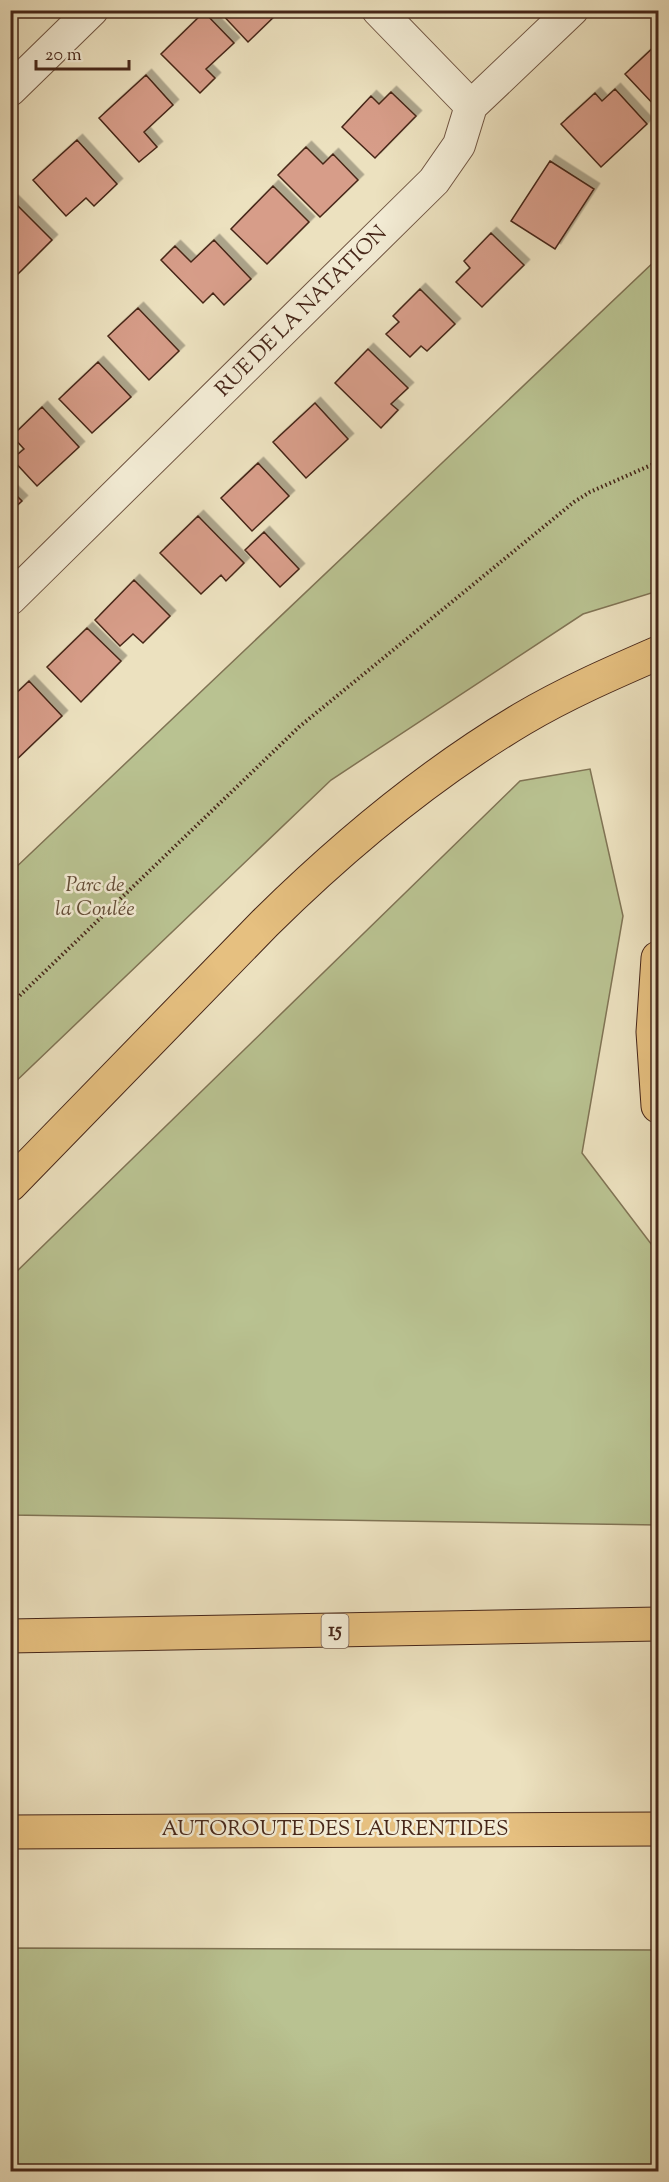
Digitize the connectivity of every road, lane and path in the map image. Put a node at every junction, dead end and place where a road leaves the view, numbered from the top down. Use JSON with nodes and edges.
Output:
{"nodes":[{"id":1,"x":92,"y":10,"type":"edge"},
{"id":2,"x":378,"y":10,"type":"edge"},
{"id":3,"x":572,"y":10,"type":"edge"},
{"id":4,"x":10,"y":90,"type":"edge"},
{"id":5,"x":471,"y":106,"type":"junction"},
{"id":6,"x":658,"y":462,"type":"edge"},
{"id":7,"x":10,"y":599,"type":"edge"},
{"id":8,"x":658,"y":653,"type":"edge"},
{"id":9,"x":658,"y":958,"type":"edge"},
{"id":10,"x":10,"y":1005,"type":"edge"},
{"id":11,"x":658,"y":1106,"type":"edge"},
{"id":12,"x":10,"y":1185,"type":"edge"},
{"id":13,"x":658,"y":1624,"type":"edge"},
{"id":14,"x":10,"y":1636,"type":"edge"},
{"id":15,"x":654,"y":1830,"type":"edge"},
{"id":16,"x":10,"y":1832,"type":"edge"}],
"edges":[{"from":1,"to":4,"type":"street"},
{"from":2,"to":5,"type":"street"},
{"from":3,"to":5,"type":"street","name":"RUE DE LA NATATION"},
{"from":5,"to":7,"type":"street","name":"RUE DE LA NATATION"},
{"from":6,"to":10,"type":"path"},
{"from":8,"to":12,"type":"highway"},
{"from":9,"to":11,"type":"highway"},
{"from":13,"to":14,"type":"highway","number":"15"},
{"from":15,"to":16,"type":"highway","name":"AUTOROUTE DES LAURENTIDES"}]}
